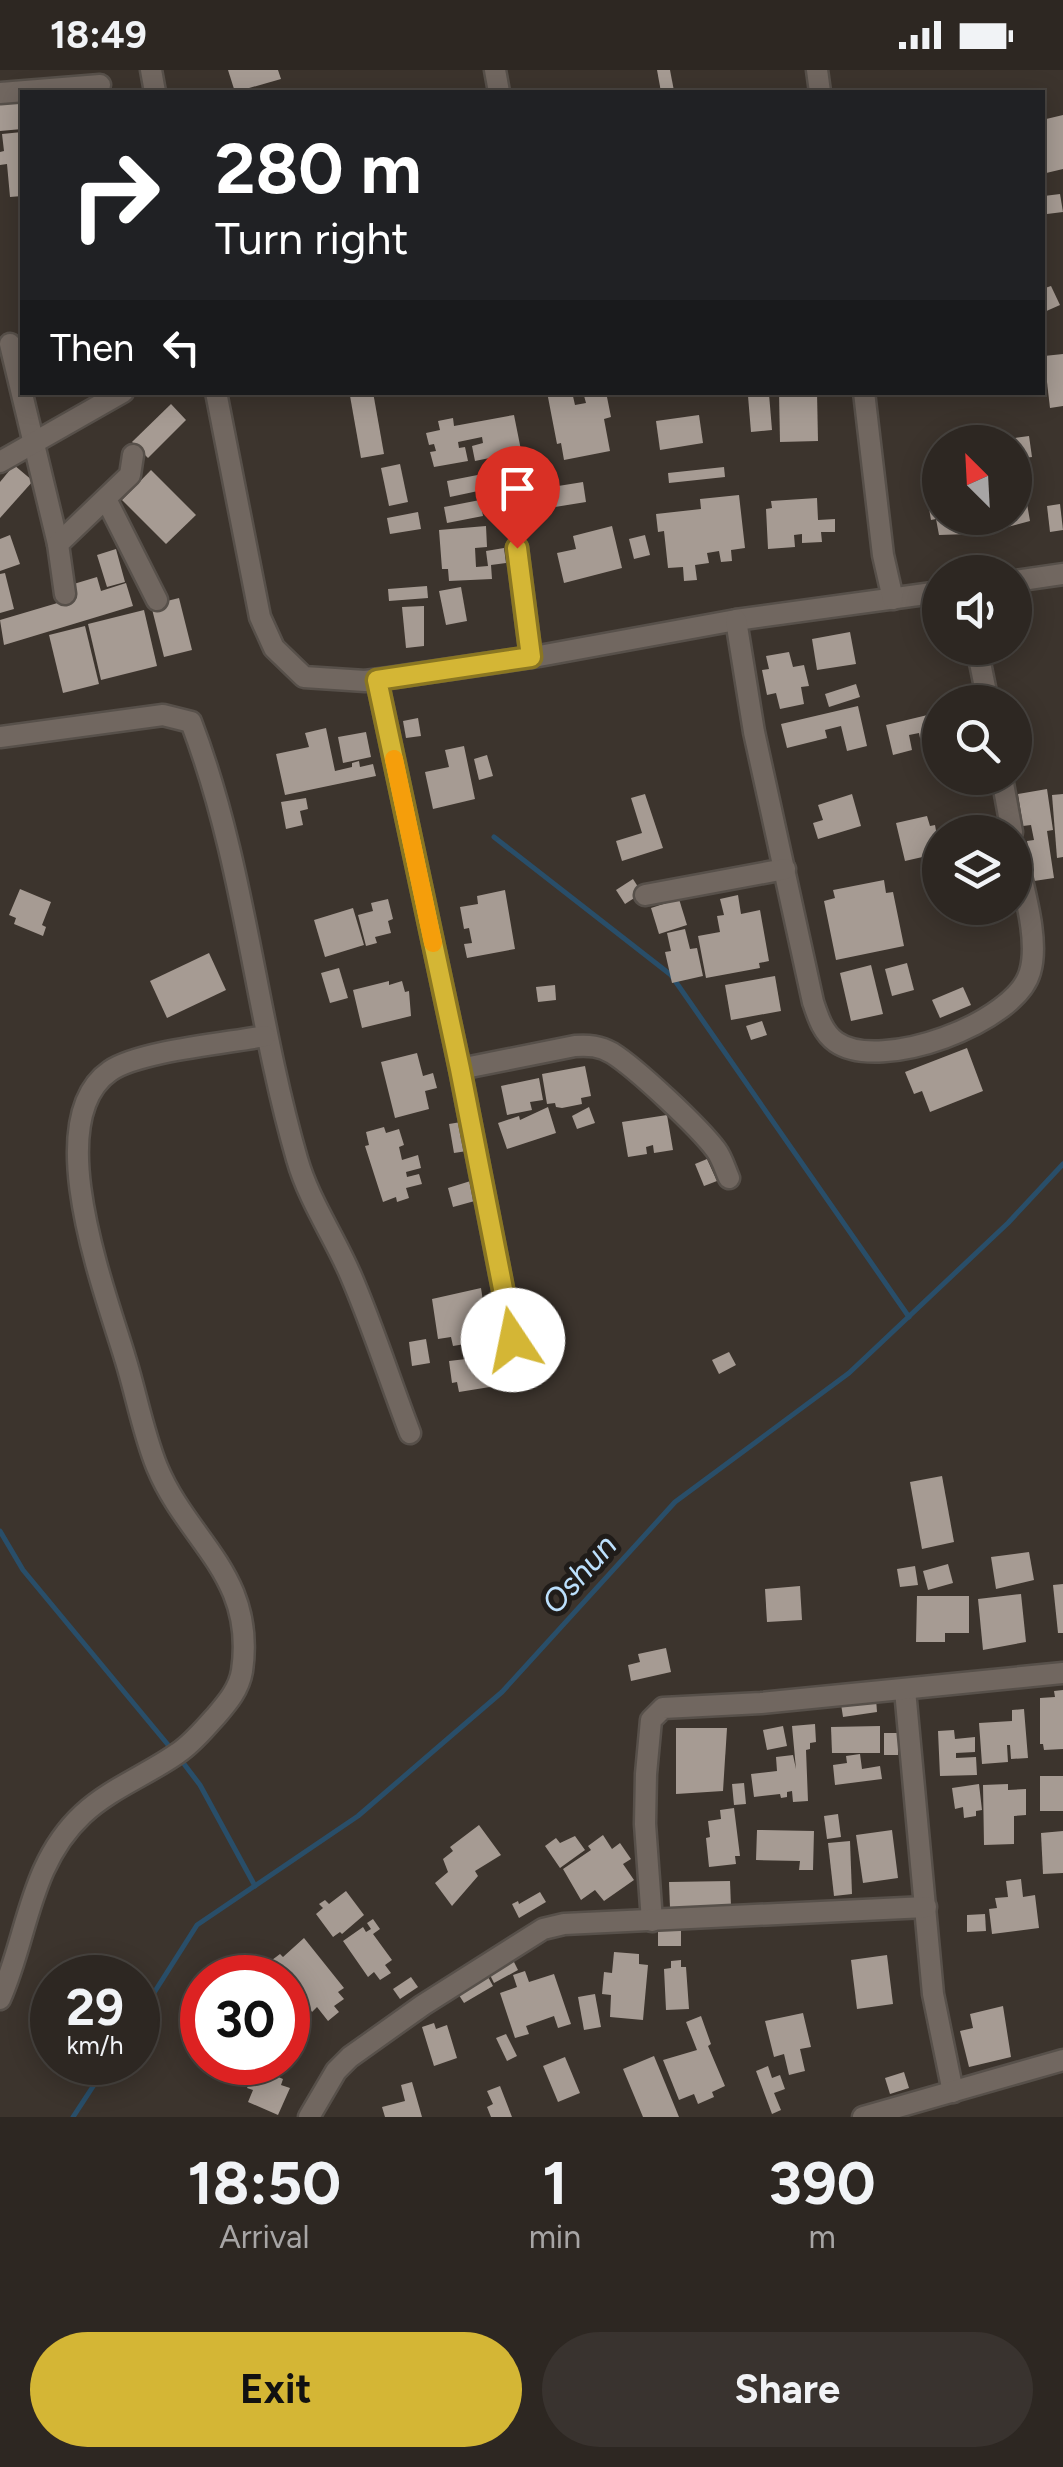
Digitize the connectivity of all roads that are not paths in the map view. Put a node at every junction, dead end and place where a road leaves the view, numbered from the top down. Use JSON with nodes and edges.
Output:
{"nodes":[{"id":1,"x":99,"y":82,"type":"edge"},
{"id":2,"x":27,"y":90,"type":"edge"},
{"id":3,"x":11,"y":343,"type":"edge"},
{"id":4,"x":20,"y":386,"type":"edge"},
{"id":5,"x":22,"y":395,"type":"edge"},
{"id":6,"x":117,"y":395,"type":"edge"},
{"id":7,"x":217,"y":395,"type":"edge"},
{"id":8,"x":864,"y":395,"type":"edge"},
{"id":9,"x":32,"y":443,"type":"junction"},
{"id":10,"x":133,"y":455,"type":"dead end"},
{"id":11,"x":0,"y":462,"type":"edge"},
{"id":12,"x":106,"y":499,"type":"junction"},
{"id":13,"x":58,"y":544,"type":"junction"},
{"id":14,"x":517,"y":548,"type":"dead end"},
{"id":15,"x":1063,"y":574,"type":"edge"},
{"id":16,"x":1032,"y":579,"type":"edge"},
{"id":17,"x":66,"y":594,"type":"dead end"},
{"id":18,"x":922,"y":595,"type":"edge"},
{"id":19,"x":893,"y":599,"type":"junction"},
{"id":20,"x":157,"y":600,"type":"dead end"},
{"id":21,"x":736,"y":620,"type":"junction"},
{"id":22,"x":531,"y":657,"type":"junction"},
{"id":23,"x":377,"y":680,"type":"junction"},
{"id":24,"x":0,"y":737,"type":"edge"},
{"id":25,"x":784,"y":869,"type":"junction"},
{"id":26,"x":645,"y":894,"type":"dead end"},
{"id":27,"x":1030,"y":925,"type":"edge"},
{"id":28,"x":265,"y":1036,"type":"junction"},
{"id":29,"x":460,"y":1069,"type":"junction"},
{"id":30,"x":729,"y":1178,"type":"dead end"},
{"id":31,"x":513,"y":1340,"type":"dead end"},
{"id":32,"x":410,"y":1433,"type":"dead end"},
{"id":33,"x":1063,"y":1673,"type":"edge"},
{"id":34,"x":905,"y":1690,"type":"junction"},
{"id":35,"x":926,"y":1907,"type":"junction"},
{"id":36,"x":652,"y":1921,"type":"junction"},
{"id":37,"x":0,"y":1999,"type":"edge"},
{"id":38,"x":1063,"y":2060,"type":"edge"},
{"id":39,"x":953,"y":2092,"type":"junction"},
{"id":40,"x":932,"y":2108,"type":"edge"},
{"id":41,"x":309,"y":2117,"type":"edge"},
{"id":42,"x":864,"y":2117,"type":"edge"}],
"edges":[{"from":1,"to":2,"type":"street"},
{"from":3,"to":4,"type":"street"},
{"from":5,"to":9,"type":"street"},
{"from":6,"to":9,"type":"street"},
{"from":7,"to":23,"type":"street"},
{"from":8,"to":19,"type":"street"},
{"from":9,"to":11,"type":"street"},
{"from":9,"to":13,"type":"street"},
{"from":10,"to":12,"type":"street"},
{"from":12,"to":13,"type":"street"},
{"from":12,"to":20,"type":"street"},
{"from":13,"to":17,"type":"street"},
{"from":14,"to":22,"type":"street"},
{"from":15,"to":16,"type":"street"},
{"from":18,"to":19,"type":"street"},
{"from":19,"to":21,"type":"street"},
{"from":21,"to":22,"type":"street"},
{"from":21,"to":25,"type":"street"},
{"from":22,"to":23,"type":"street"},
{"from":23,"to":29,"type":"street"},
{"from":24,"to":28,"type":"street"},
{"from":25,"to":26,"type":"street"},
{"from":25,"to":27,"type":"street"},
{"from":28,"to":32,"type":"street"},
{"from":28,"to":37,"type":"street"},
{"from":29,"to":30,"type":"street"},
{"from":29,"to":31,"type":"street"},
{"from":33,"to":34,"type":"street"},
{"from":34,"to":35,"type":"street"},
{"from":34,"to":36,"type":"street"},
{"from":35,"to":36,"type":"street"},
{"from":35,"to":39,"type":"street"},
{"from":36,"to":41,"type":"street"},
{"from":38,"to":39,"type":"street"},
{"from":39,"to":40,"type":"street"},
{"from":40,"to":42,"type":"street"}]}
